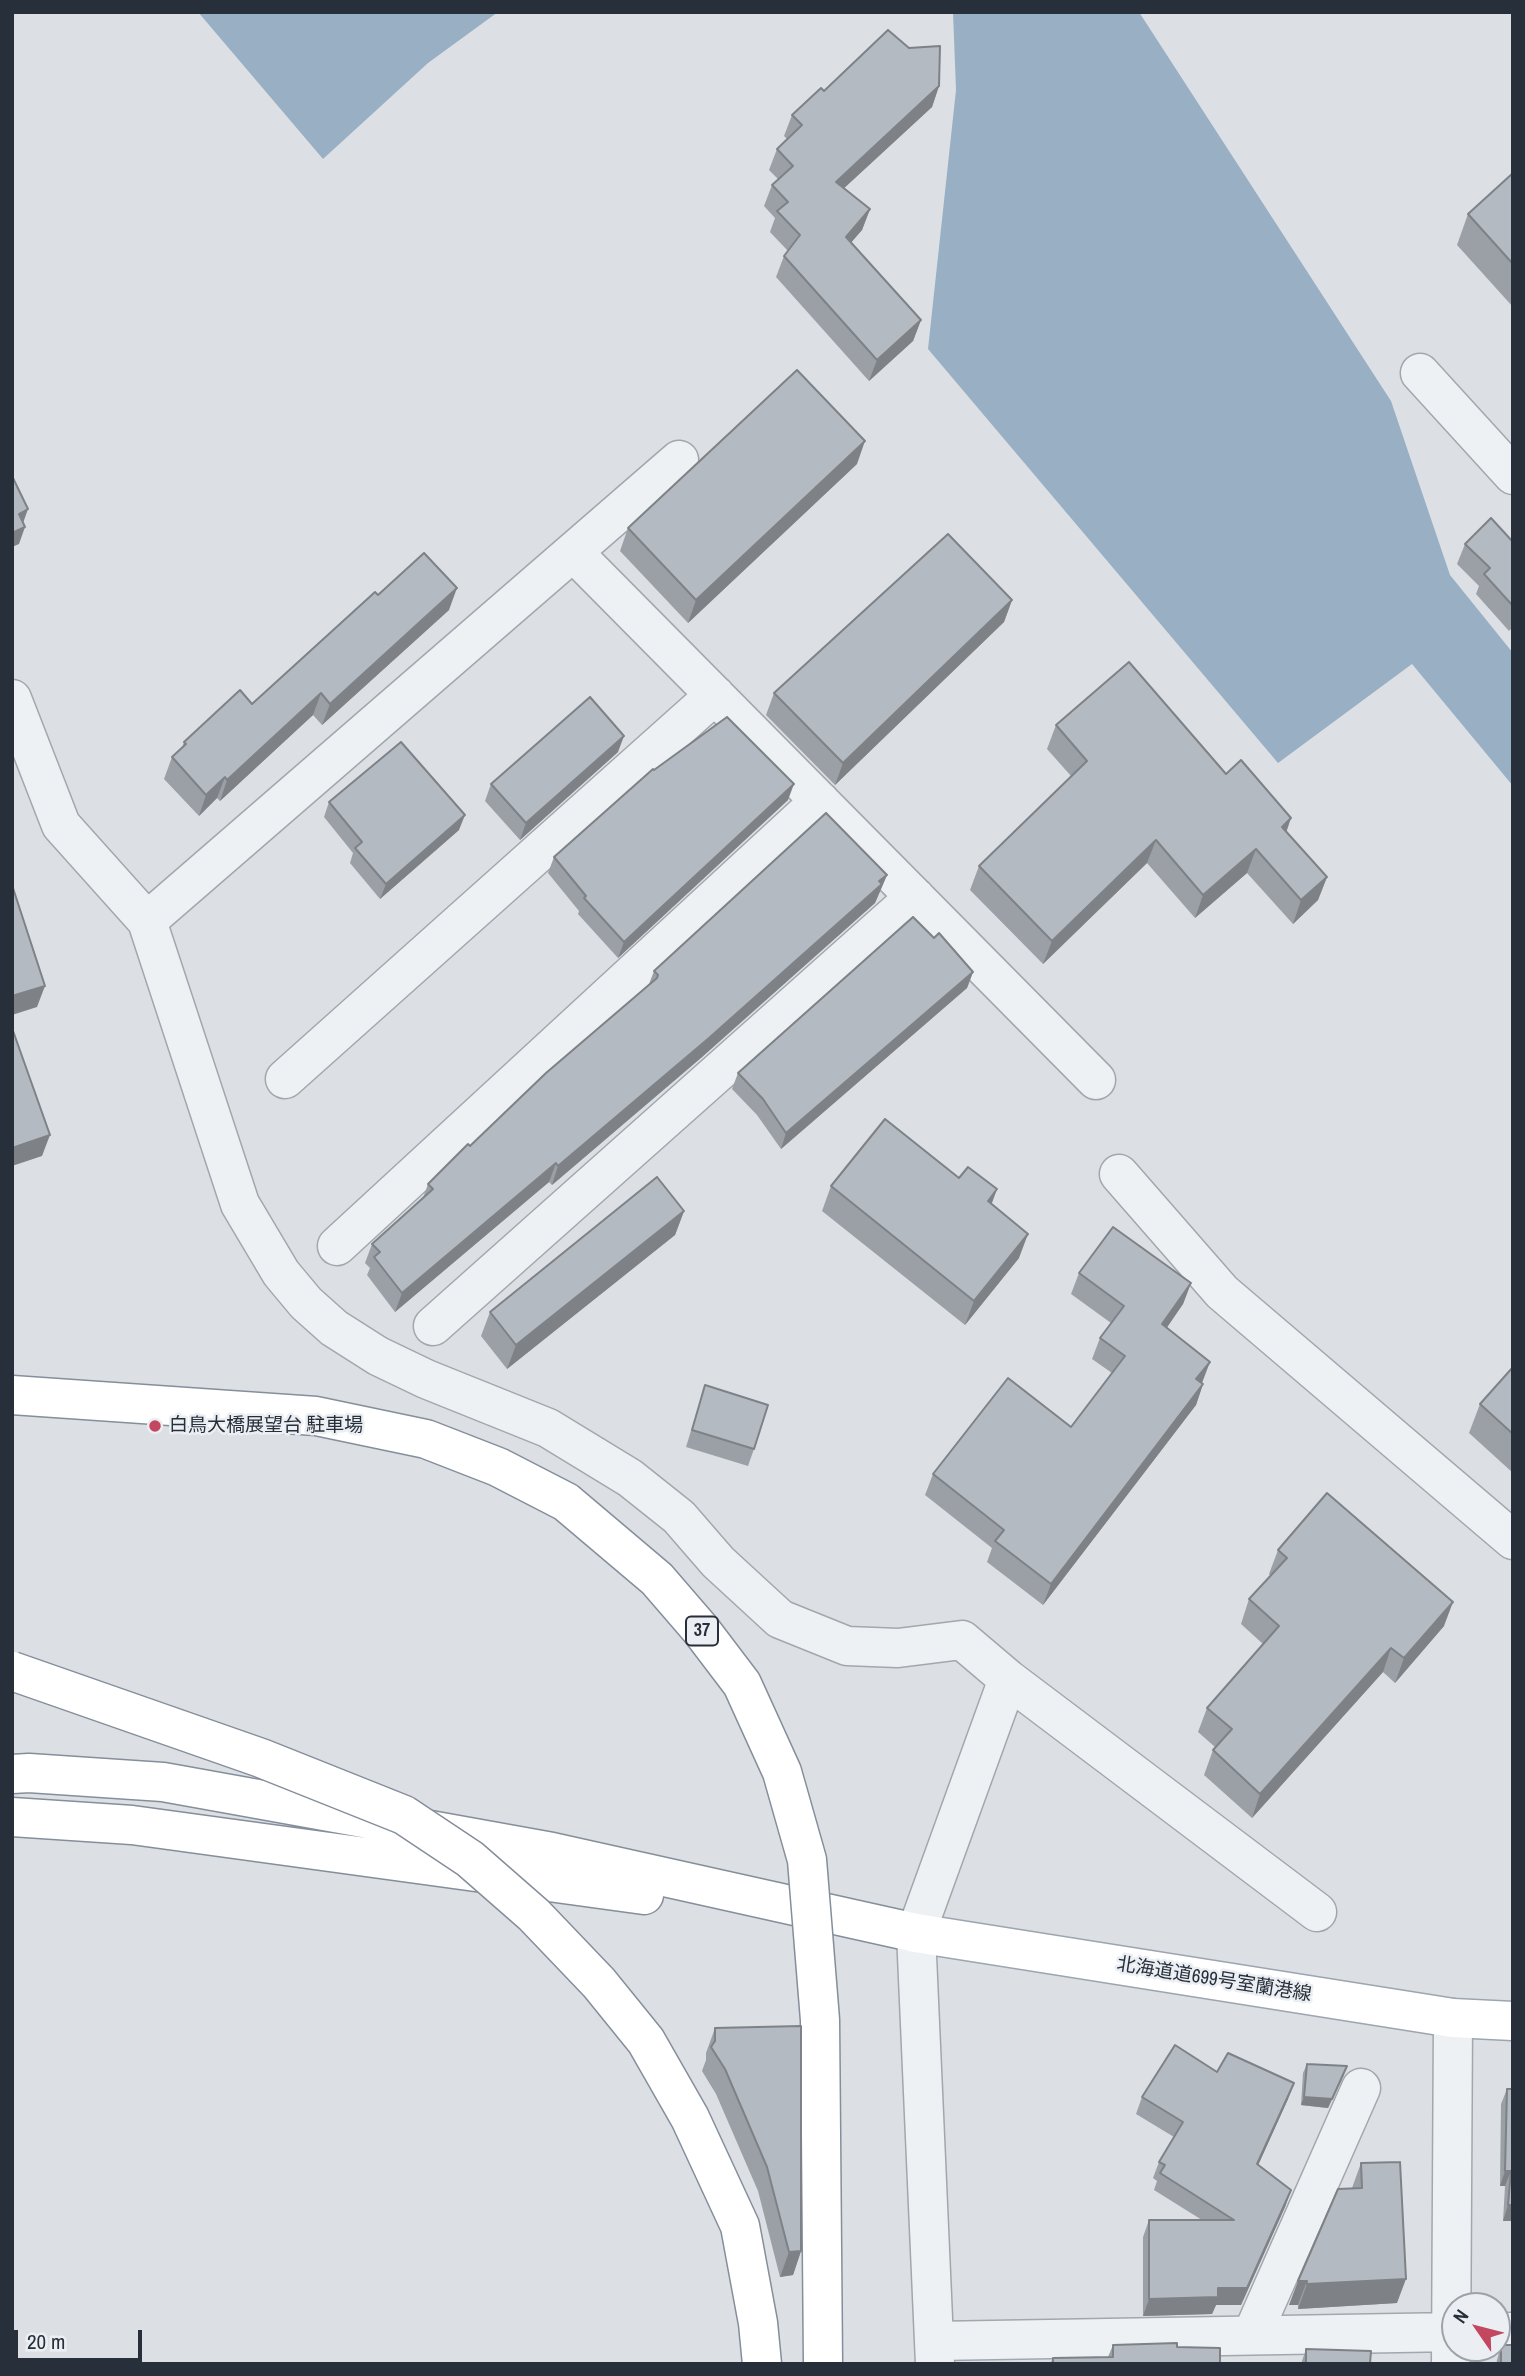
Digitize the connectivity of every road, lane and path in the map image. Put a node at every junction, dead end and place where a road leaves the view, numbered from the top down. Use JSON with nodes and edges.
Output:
{"nodes":[{"id":1,"x":1420,"y":373,"type":"dead end"},
{"id":2,"x":679,"y":460,"type":"dead end"},
{"id":3,"x":1513,"y":475,"type":"edge"},
{"id":4,"x":573,"y":552,"type":"junction"},
{"id":5,"x":715,"y":695,"type":"junction"},
{"id":6,"x":12,"y":699,"type":"edge"},
{"id":7,"x":820,"y":801,"type":"junction"},
{"id":8,"x":915,"y":897,"type":"junction"},
{"id":9,"x":147,"y":922,"type":"junction"},
{"id":10,"x":285,"y":1079,"type":"dead end"},
{"id":11,"x":1096,"y":1080,"type":"dead end"},
{"id":12,"x":1119,"y":1174,"type":"dead end"},
{"id":13,"x":337,"y":1246,"type":"dead end"},
{"id":14,"x":433,"y":1326,"type":"dead end"},
{"id":15,"x":12,"y":1395,"type":"edge"},
{"id":16,"x":1513,"y":1540,"type":"edge"},
{"id":17,"x":12,"y":1671,"type":"edge"},
{"id":18,"x":1008,"y":1679,"type":"junction"},
{"id":19,"x":12,"y":1774,"type":"edge"},
{"id":20,"x":12,"y":1817,"type":"edge"},
{"id":21,"x":1317,"y":1912,"type":"dead end"},
{"id":22,"x":916,"y":1933,"type":"junction"},
{"id":23,"x":1453,"y":2018,"type":"junction"},
{"id":24,"x":1513,"y":2021,"type":"edge"},
{"id":25,"x":1361,"y":2088,"type":"dead end"},
{"id":26,"x":1452,"y":2292,"type":"edge"},
{"id":27,"x":1252,"y":2335,"type":"junction"},
{"id":28,"x":1441,"y":2342,"type":"edge"},
{"id":29,"x":935,"y":2352,"type":"edge"},
{"id":30,"x":762,"y":2364,"type":"edge"},
{"id":31,"x":823,"y":2364,"type":"edge"}],
"edges":[{"from":1,"to":3,"type":"street"},
{"from":2,"to":4,"type":"street"},
{"from":4,"to":5,"type":"street"},
{"from":4,"to":9,"type":"street"},
{"from":5,"to":7,"type":"street"},
{"from":5,"to":10,"type":"street"},
{"from":6,"to":9,"type":"street"},
{"from":7,"to":8,"type":"street"},
{"from":7,"to":13,"type":"street"},
{"from":8,"to":11,"type":"street"},
{"from":8,"to":14,"type":"street"},
{"from":9,"to":18,"type":"street"},
{"from":12,"to":16,"type":"street"},
{"from":15,"to":31,"type":"main road","number":"37","bridge":true},
{"from":17,"to":30,"type":"main road","bridge":true},
{"from":18,"to":21,"type":"street"},
{"from":18,"to":22,"type":"street"},
{"from":19,"to":22,"type":"main road"},
{"from":20,"to":22,"type":"main road"},
{"from":22,"to":23,"type":"main road","name":"北海道道699号室蘭港線"},
{"from":22,"to":29,"type":"street"},
{"from":23,"to":24,"type":"main road","name":"北海道道699号室蘭港線"},
{"from":23,"to":26,"type":"street"},
{"from":25,"to":27,"type":"street"},
{"from":27,"to":28,"type":"street"},
{"from":27,"to":29,"type":"street"}]}
